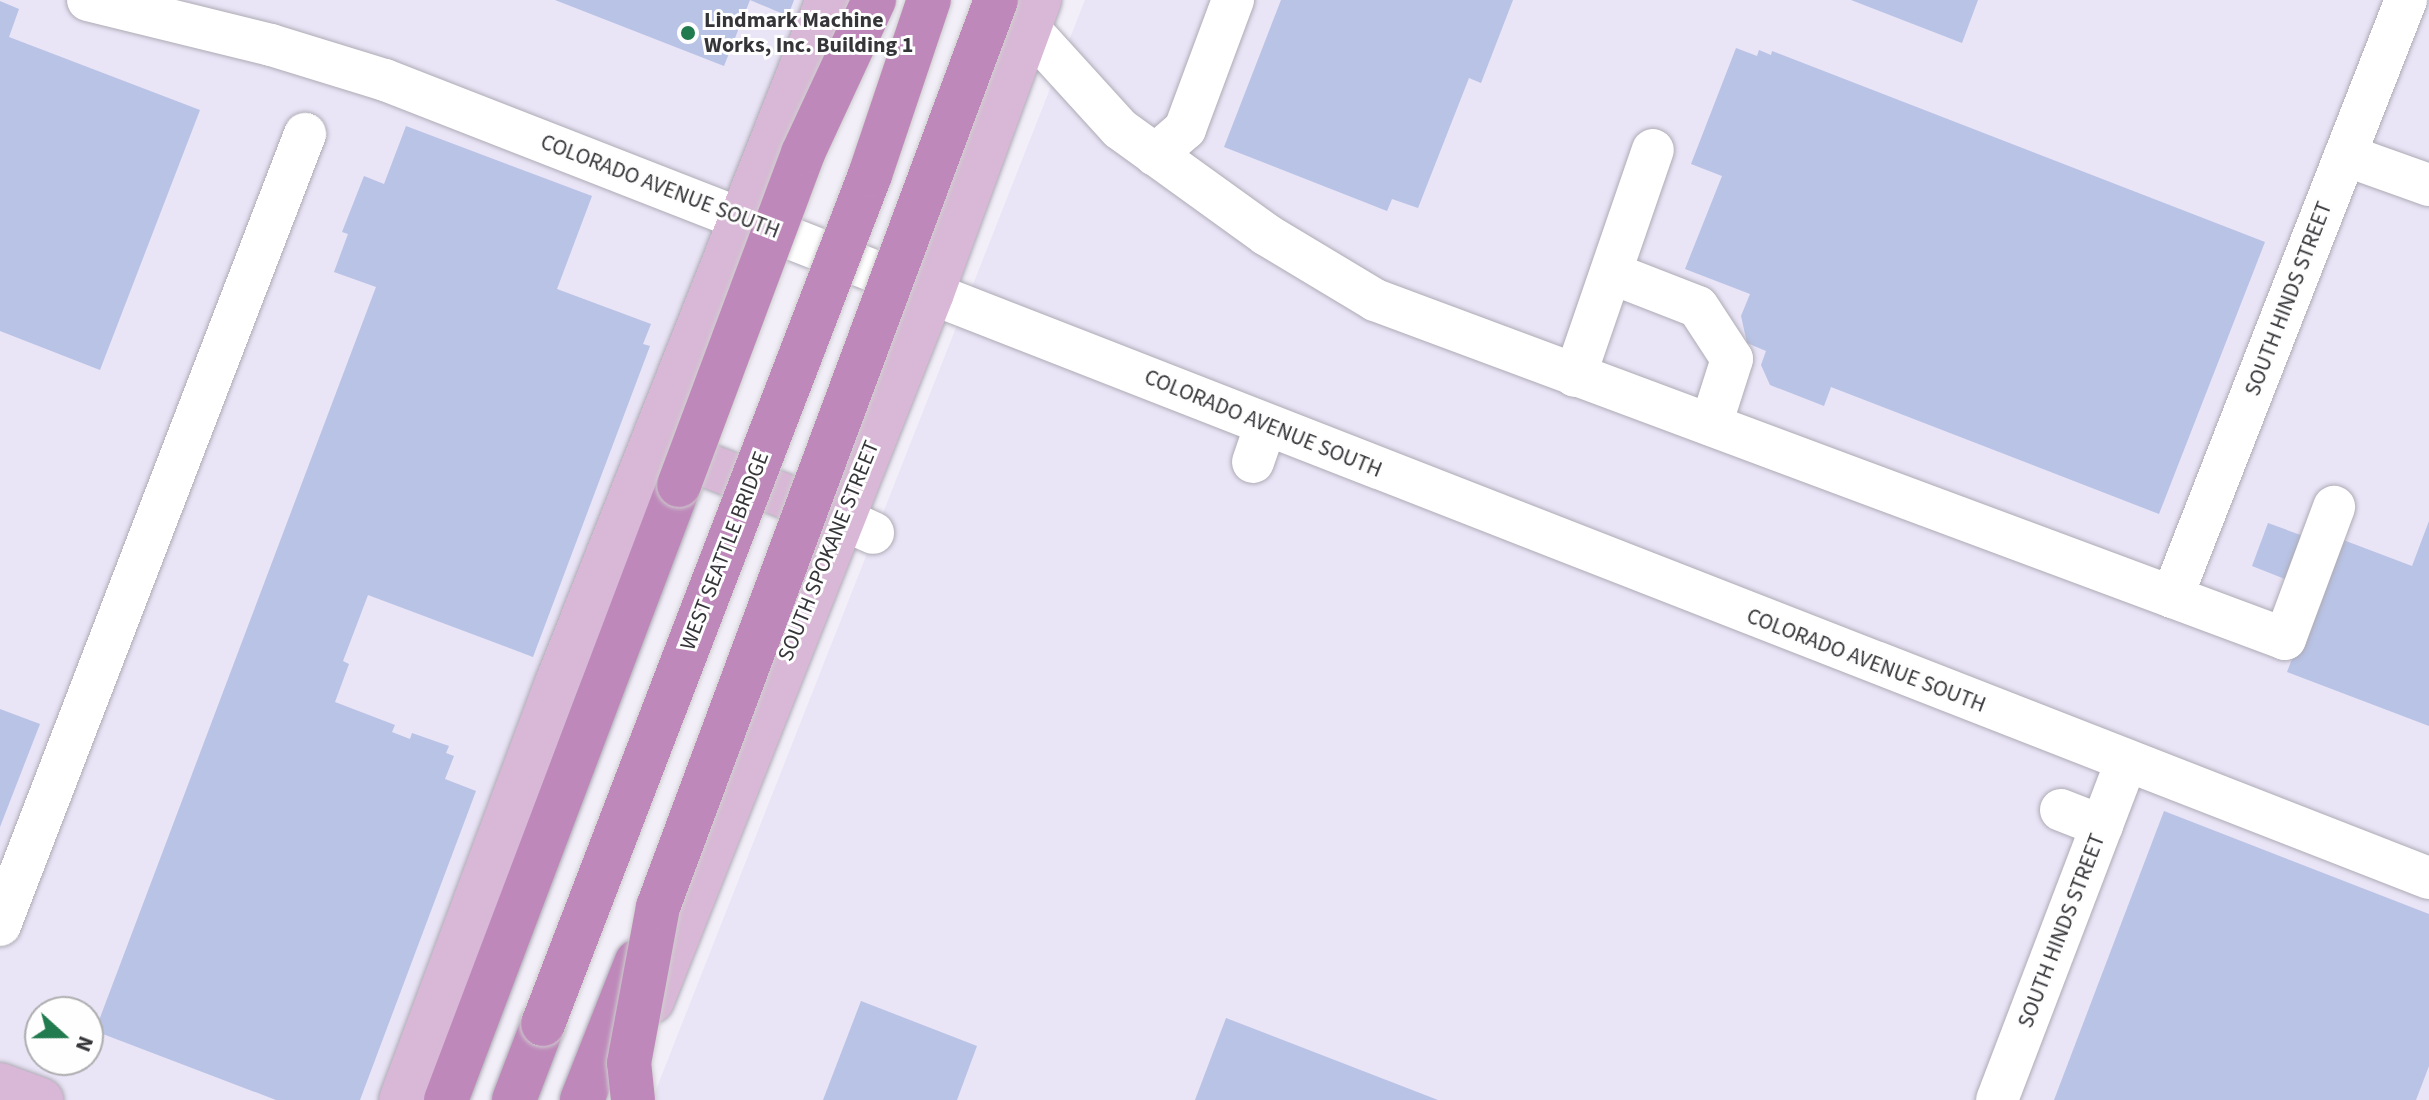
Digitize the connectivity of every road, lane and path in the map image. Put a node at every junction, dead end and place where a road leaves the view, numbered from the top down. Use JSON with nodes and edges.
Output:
{"nodes":[{"id":1,"x":88,"y":0,"type":"edge"},
{"id":2,"x":828,"y":0,"type":"edge"},
{"id":3,"x":874,"y":0,"type":"edge"},
{"id":4,"x":929,"y":0,"type":"edge"},
{"id":5,"x":996,"y":0,"type":"edge"},
{"id":6,"x":1233,"y":0,"type":"edge"},
{"id":7,"x":2406,"y":0,"type":"edge"},
{"id":8,"x":1034,"y":15,"type":"edge"},
{"id":9,"x":305,"y":134,"type":"dead end"},
{"id":10,"x":1653,"y":150,"type":"dead end"},
{"id":11,"x":1155,"y":155,"type":"junction"},
{"id":12,"x":2345,"y":155,"type":"junction"},
{"id":13,"x":2429,"y":185,"type":"edge"},
{"id":14,"x":741,"y":218,"type":"junction"},
{"id":15,"x":1611,"y":273,"type":"junction"},
{"id":16,"x":932,"y":293,"type":"junction"},
{"id":17,"x":1575,"y":376,"type":"junction"},
{"id":18,"x":1711,"y":425,"type":"junction"},
{"id":19,"x":652,"y":444,"type":"junction"},
{"id":20,"x":2334,"y":507,"type":"dead end"},
{"id":21,"x":858,"y":526,"type":"junction"},
{"id":22,"x":2172,"y":597,"type":"junction"},
{"id":23,"x":2126,"y":762,"type":"junction"},
{"id":24,"x":2061,"y":810,"type":"dead end"},
{"id":25,"x":2102,"y":826,"type":"junction"},
{"id":26,"x":2429,"y":878,"type":"edge"},
{"id":27,"x":658,"y":907,"type":"junction"},
{"id":28,"x":0,"y":925,"type":"edge"},
{"id":29,"x":0,"y":1085,"type":"edge"},
{"id":30,"x":41,"y":1100,"type":"edge"},
{"id":31,"x":401,"y":1100,"type":"edge"},
{"id":32,"x":446,"y":1100,"type":"edge"},
{"id":33,"x":514,"y":1100,"type":"edge"},
{"id":34,"x":582,"y":1100,"type":"edge"},
{"id":35,"x":612,"y":1100,"type":"edge"},
{"id":36,"x":633,"y":1100,"type":"edge"},
{"id":37,"x":1997,"y":1100,"type":"edge"}],
"edges":[{"from":1,"to":14,"type":"street","name":"COLORADO AVENUE SOUTH"},
{"from":2,"to":14,"type":"main road"},
{"from":3,"to":32,"type":"highway","bridge":true},
{"from":4,"to":33,"type":"highway","name":"WEST SEATTLE BRIDGE","bridge":true},
{"from":5,"to":27,"type":"highway","bridge":true},
{"from":6,"to":11,"type":"street"},
{"from":7,"to":12,"type":"street","name":"SOUTH HINDS STREET"},
{"from":8,"to":11,"type":"street"},
{"from":8,"to":16,"type":"main road","name":"SOUTH SPOKANE STREET"},
{"from":9,"to":28,"type":"street"},
{"from":10,"to":15,"type":"street"},
{"from":11,"to":17,"type":"street"},
{"from":12,"to":13,"type":"street"},
{"from":12,"to":22,"type":"street","name":"SOUTH HINDS STREET"},
{"from":14,"to":16,"type":"street","name":"COLORADO AVENUE SOUTH"},
{"from":14,"to":19,"type":"main road"},
{"from":15,"to":17,"type":"street"},
{"from":15,"to":18,"type":"street"},
{"from":16,"to":21,"type":"main road","name":"SOUTH SPOKANE STREET"},
{"from":16,"to":23,"type":"street","name":"COLORADO AVENUE SOUTH"},
{"from":17,"to":18,"type":"street"},
{"from":18,"to":22,"type":"street"},
{"from":19,"to":21,"type":"main road"},
{"from":19,"to":31,"type":"main road"},
{"from":20,"to":22,"type":"street"},
{"from":21,"to":35,"type":"main road","name":"SOUTH SPOKANE STREET"},
{"from":23,"to":25,"type":"street","name":"SOUTH HINDS STREET"},
{"from":23,"to":26,"type":"street","name":"COLORADO AVENUE SOUTH"},
{"from":24,"to":25,"type":"street"},
{"from":25,"to":37,"type":"street","name":"SOUTH HINDS STREET"},
{"from":27,"to":34,"type":"highway","bridge":true},
{"from":27,"to":36,"type":"highway","bridge":true},
{"from":29,"to":30,"type":"main road"}]}
